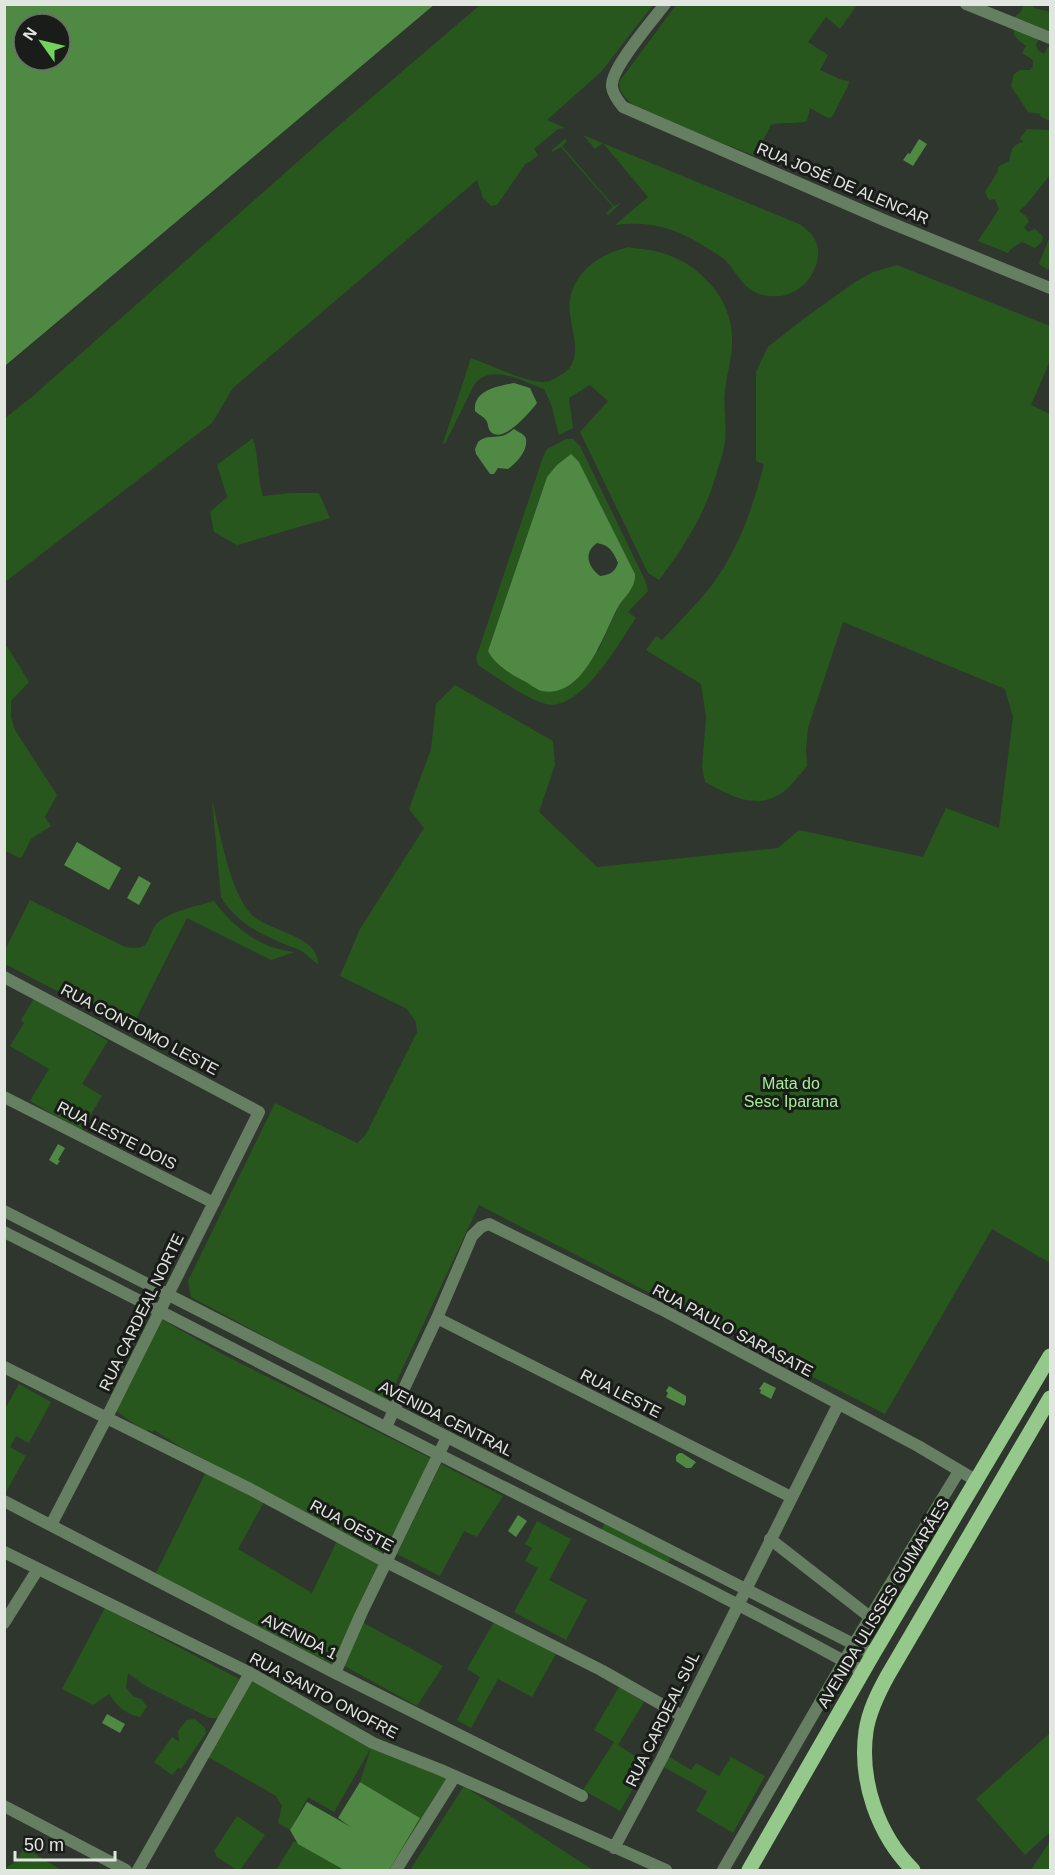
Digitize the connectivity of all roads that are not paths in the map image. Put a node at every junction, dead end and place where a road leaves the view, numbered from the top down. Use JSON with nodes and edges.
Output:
{"nodes":[{"id":1,"x":665,"y":4,"type":"edge"},
{"id":2,"x":966,"y":4,"type":"edge"},
{"id":3,"x":1050,"y":38,"type":"edge"},
{"id":4,"x":1050,"y":288,"type":"edge"},
{"id":5,"x":4,"y":977,"type":"edge"},
{"id":6,"x":4,"y":1097,"type":"edge"},
{"id":7,"x":259,"y":1112,"type":"joint"},
{"id":8,"x":214,"y":1203,"type":"junction"},
{"id":9,"x":4,"y":1211,"type":"edge"},
{"id":10,"x":4,"y":1232,"type":"edge"},
{"id":11,"x":169,"y":1294,"type":"junction"},
{"id":12,"x":160,"y":1310,"type":"junction"},
{"id":13,"x":436,"y":1318,"type":"junction"},
{"id":14,"x":1050,"y":1356,"type":"edge"},
{"id":15,"x":4,"y":1367,"type":"edge"},
{"id":16,"x":1050,"y":1398,"type":"edge"},
{"id":17,"x":838,"y":1405,"type":"junction"},
{"id":18,"x":394,"y":1411,"type":"junction"},
{"id":19,"x":106,"y":1419,"type":"junction"},
{"id":20,"x":386,"y":1427,"type":"junction"},
{"id":21,"x":447,"y":1437,"type":"junction"},
{"id":22,"x":438,"y":1455,"type":"junction"},
{"id":23,"x":959,"y":1471,"type":"junction"},
{"id":24,"x":977,"y":1481,"type":"junction"},
{"id":25,"x":791,"y":1497,"type":"junction"},
{"id":26,"x":4,"y":1501,"type":"edge"},
{"id":27,"x":51,"y":1525,"type":"junction"},
{"id":28,"x":770,"y":1539,"type":"junction"},
{"id":29,"x":4,"y":1551,"type":"edge"},
{"id":30,"x":678,"y":1554,"type":"junction"},
{"id":31,"x":386,"y":1562,"type":"junction"},
{"id":32,"x":38,"y":1569,"type":"junction"},
{"id":33,"x":669,"y":1570,"type":"junction"},
{"id":34,"x":915,"y":1584,"type":"junction"},
{"id":35,"x":746,"y":1588,"type":"junction"},
{"id":36,"x":935,"y":1596,"type":"junction"},
{"id":37,"x":737,"y":1604,"type":"junction"},
{"id":38,"x":870,"y":1617,"type":"junction"},
{"id":39,"x":4,"y":1623,"type":"edge"},
{"id":40,"x":854,"y":1644,"type":"junction"},
{"id":41,"x":873,"y":1654,"type":"junction"},
{"id":42,"x":844,"y":1661,"type":"junction"},
{"id":43,"x":862,"y":1671,"type":"junction"},
{"id":44,"x":249,"y":1673,"type":"junction"},
{"id":45,"x":335,"y":1673,"type":"junction"},
{"id":46,"x":682,"y":1716,"type":"junction"},
{"id":47,"x":455,"y":1776,"type":"junction"},
{"id":48,"x":582,"y":1796,"type":"dead end"},
{"id":49,"x":4,"y":1806,"type":"edge"},
{"id":50,"x":614,"y":1848,"type":"junction"},
{"id":51,"x":126,"y":1870,"type":"edge"},
{"id":52,"x":138,"y":1870,"type":"edge"},
{"id":53,"x":396,"y":1870,"type":"edge"},
{"id":54,"x":666,"y":1870,"type":"edge"},
{"id":55,"x":723,"y":1870,"type":"edge"},
{"id":56,"x":749,"y":1870,"type":"edge"},
{"id":57,"x":913,"y":1870,"type":"edge"}],
"edges":[{"from":1,"to":4,"type":"street","name":"RUA JOSÉ DE ALENCAR"},
{"from":2,"to":3,"type":"street"},
{"from":5,"to":7,"type":"street","name":"RUA CONTOMO LESTE"},
{"from":6,"to":8,"type":"street","name":"RUA LESTE DOIS"},
{"from":7,"to":8,"type":"street","name":"RUA CARDEAL NORTE"},
{"from":8,"to":11,"type":"street","name":"RUA CARDEAL NORTE"},
{"from":9,"to":11,"type":"street","name":"AVENIDA CENTRAL"},
{"from":10,"to":12,"type":"street"},
{"from":11,"to":12,"type":"street","name":"RUA CARDEAL NORTE"},
{"from":11,"to":18,"type":"street","name":"AVENIDA CENTRAL"},
{"from":12,"to":19,"type":"street","name":"RUA CARDEAL NORTE"},
{"from":12,"to":20,"type":"street"},
{"from":13,"to":17,"type":"street","name":"RUA PAULO SARASATE"},
{"from":13,"to":18,"type":"street"},
{"from":13,"to":25,"type":"street","name":"RUA LESTE"},
{"from":14,"to":24,"type":"main road","name":"AVENIDA ULISSES GUIMARÃES"},
{"from":15,"to":19,"type":"street","name":"RUA OESTE"},
{"from":16,"to":36,"type":"main road"},
{"from":17,"to":23,"type":"street","name":"RUA PAULO SARASATE"},
{"from":17,"to":25,"type":"street","name":"RUA CARDEAL SUL"},
{"from":18,"to":20,"type":"street"},
{"from":18,"to":21,"type":"street","name":"AVENIDA CENTRAL"},
{"from":19,"to":27,"type":"street","name":"RUA CARDEAL NORTE"},
{"from":19,"to":31,"type":"street","name":"RUA OESTE"},
{"from":20,"to":22,"type":"street"},
{"from":21,"to":22,"type":"street"},
{"from":21,"to":30,"type":"street","name":"AVENIDA CENTRAL"},
{"from":22,"to":31,"type":"street"},
{"from":22,"to":33,"type":"street"},
{"from":23,"to":24,"type":"street","name":"RUA PAULO SARASATE"},
{"from":23,"to":38,"type":"street"},
{"from":24,"to":34,"type":"main road","name":"AVENIDA ULISSES GUIMARÃES"},
{"from":25,"to":28,"type":"street","name":"RUA CARDEAL SUL"},
{"from":26,"to":27,"type":"street","name":"AVENIDA 1"},
{"from":27,"to":45,"type":"street","name":"AVENIDA 1"},
{"from":28,"to":35,"type":"street","name":"RUA CARDEAL SUL"},
{"from":28,"to":38,"type":"street"},
{"from":29,"to":32,"type":"street","name":"RUA SANTO ONOFRE"},
{"from":30,"to":33,"type":"street"},
{"from":30,"to":35,"type":"street","name":"AVENIDA CENTRAL"},
{"from":31,"to":45,"type":"street"},
{"from":31,"to":46,"type":"street","name":"RUA OESTE"},
{"from":32,"to":39,"type":"street"},
{"from":32,"to":44,"type":"street","name":"RUA SANTO ONOFRE"},
{"from":33,"to":37,"type":"street"},
{"from":34,"to":36,"type":"main road"},
{"from":34,"to":41,"type":"main road","name":"AVENIDA ULISSES GUIMARÃES"},
{"from":35,"to":37,"type":"street","name":"RUA CARDEAL SUL"},
{"from":35,"to":40,"type":"street","name":"AVENIDA CENTRAL"},
{"from":36,"to":57,"type":"main road"},
{"from":37,"to":42,"type":"street"},
{"from":37,"to":46,"type":"street","name":"RUA CARDEAL SUL"},
{"from":38,"to":40,"type":"street"},
{"from":40,"to":41,"type":"street","name":"AVENIDA CENTRAL"},
{"from":40,"to":42,"type":"street"},
{"from":41,"to":43,"type":"main road","name":"AVENIDA ULISSES GUIMARÃES"},
{"from":42,"to":43,"type":"street"},
{"from":42,"to":55,"type":"street"},
{"from":43,"to":56,"type":"main road","name":"AVENIDA ULISSES GUIMARÃES"},
{"from":44,"to":47,"type":"street","name":"RUA SANTO ONOFRE"},
{"from":44,"to":52,"type":"street"},
{"from":45,"to":48,"type":"street","name":"AVENIDA 1"},
{"from":46,"to":50,"type":"street","name":"RUA CARDEAL SUL"},
{"from":47,"to":50,"type":"street","name":"RUA SANTO ONOFRE"},
{"from":47,"to":53,"type":"street"},
{"from":49,"to":51,"type":"street"},
{"from":50,"to":54,"type":"street","name":"RUA SANTO ONOFRE"}]}
